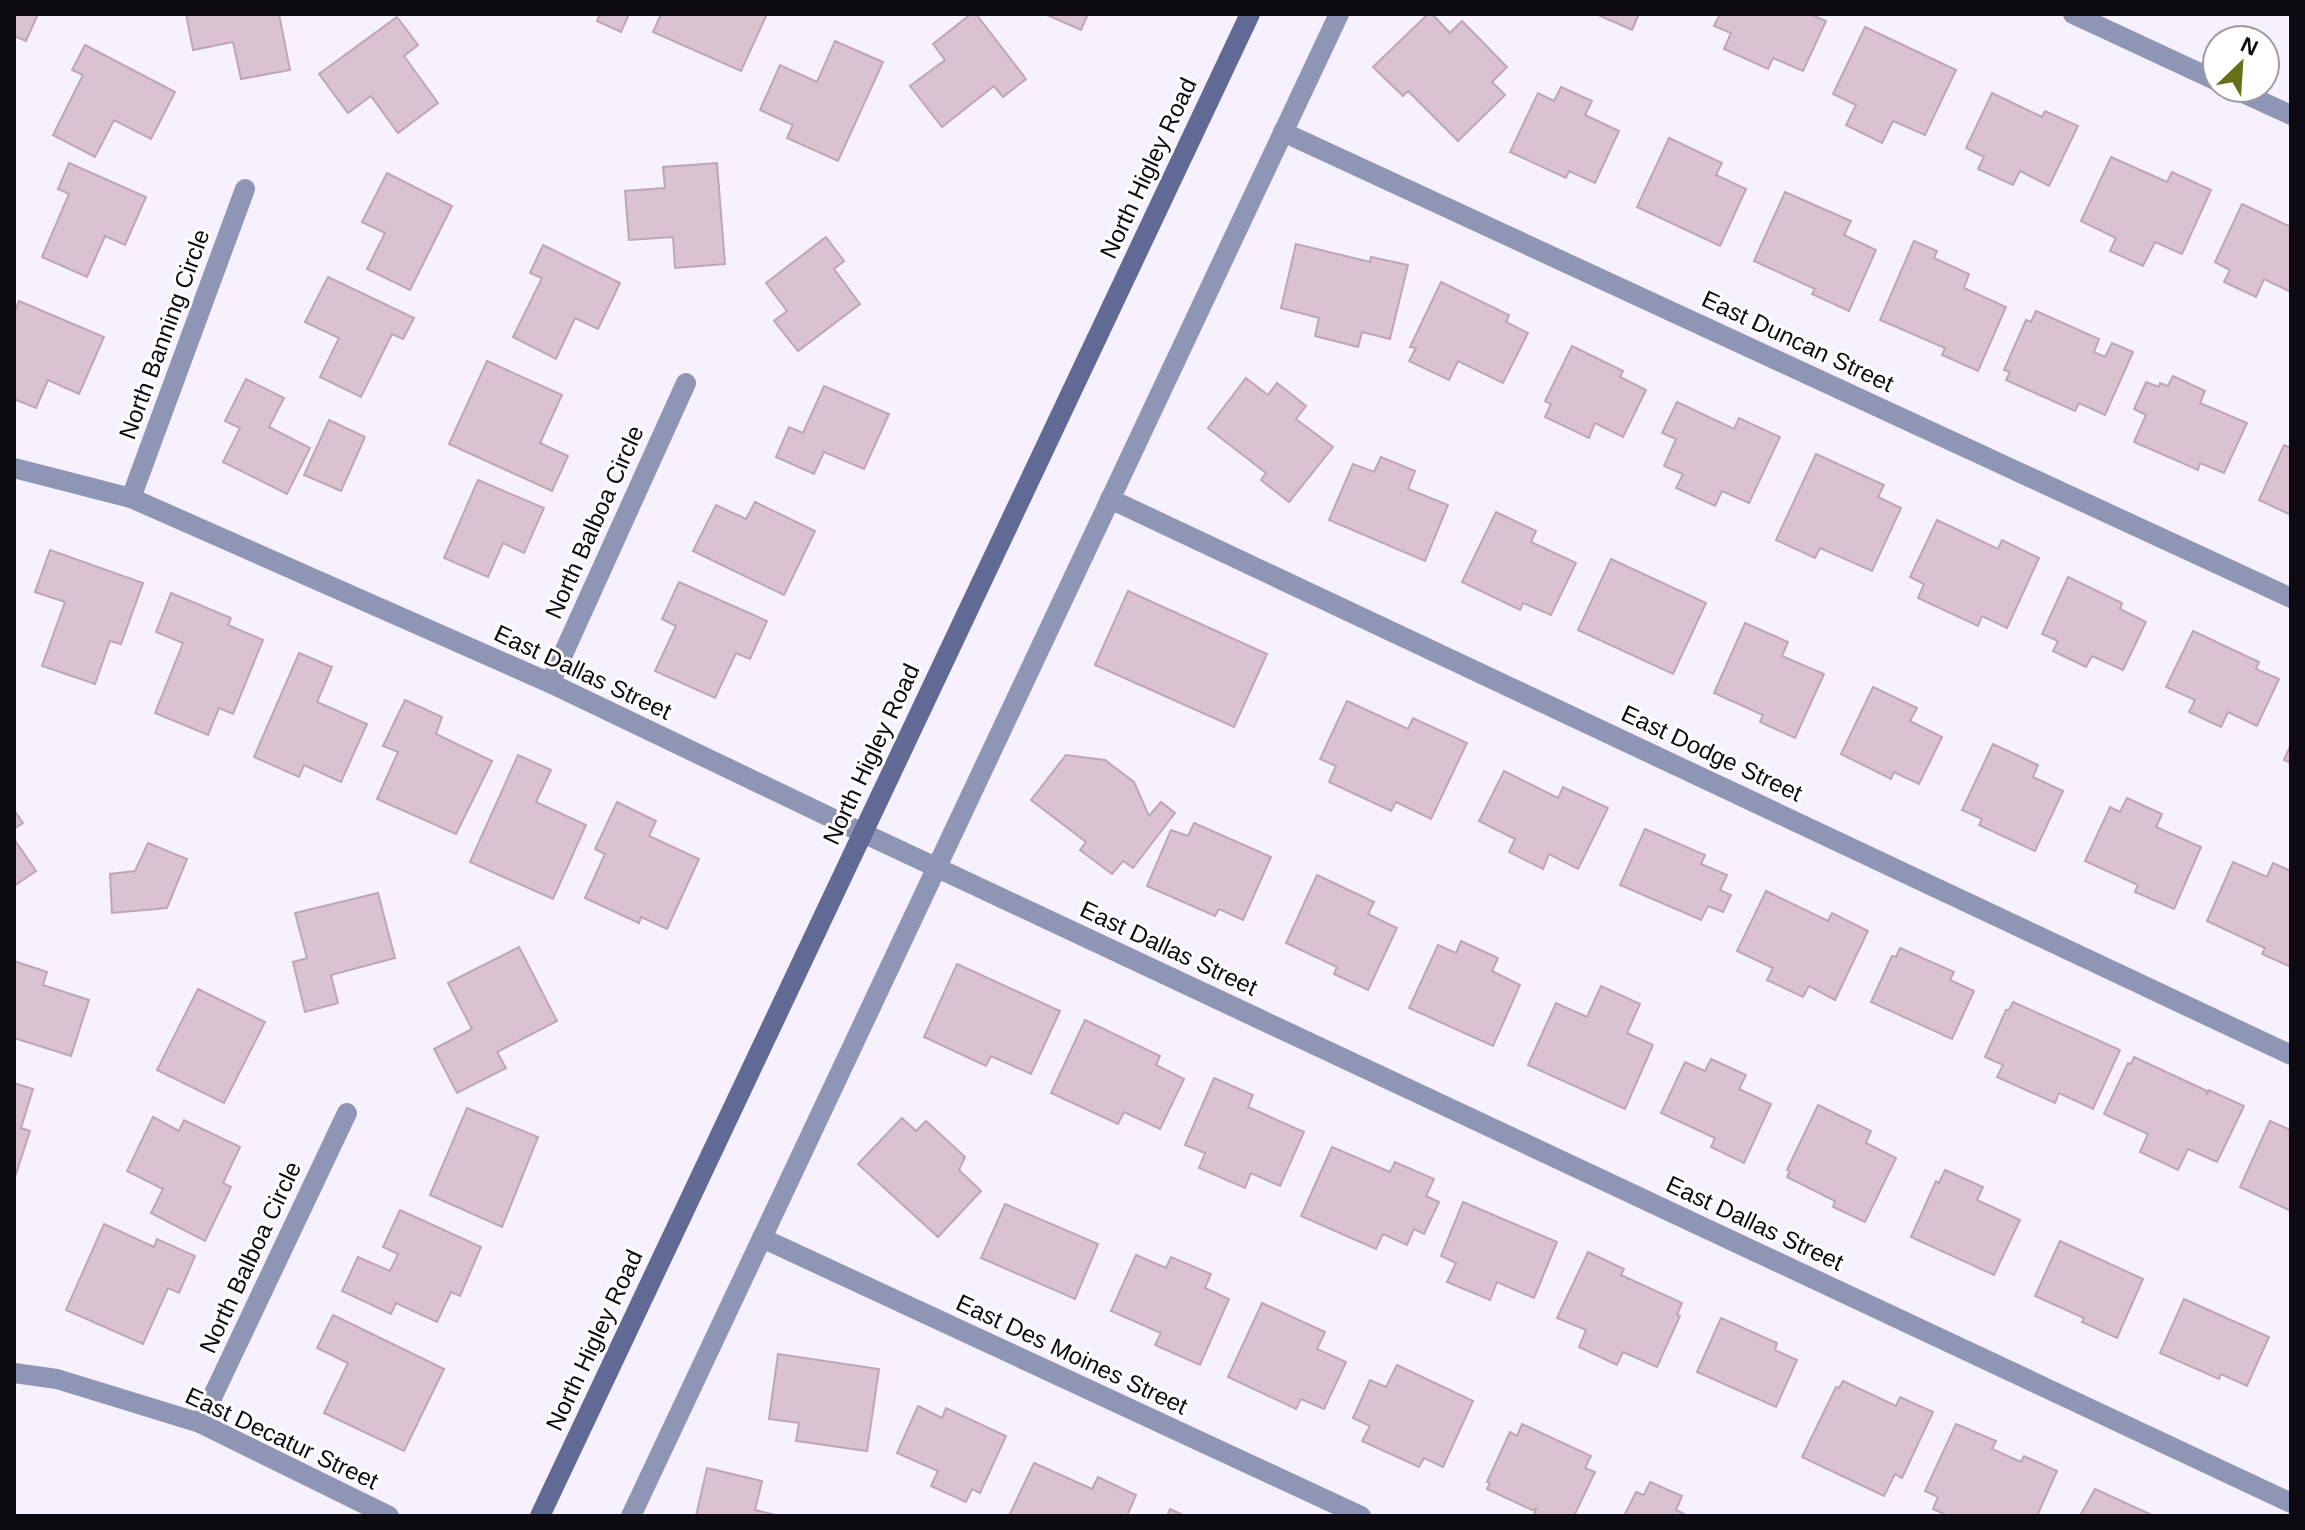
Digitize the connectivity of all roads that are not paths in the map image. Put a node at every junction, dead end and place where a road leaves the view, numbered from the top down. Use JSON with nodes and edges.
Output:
{"nodes":[{"id":1,"x":1250,"y":14,"type":"edge"},
{"id":2,"x":1339,"y":14,"type":"edge"},
{"id":3,"x":2073,"y":14,"type":"edge"},
{"id":4,"x":2201,"y":74,"type":"edge"},
{"id":5,"x":2267,"y":104,"type":"edge"},
{"id":6,"x":2291,"y":115,"type":"edge"},
{"id":7,"x":1283,"y":132,"type":"junction"},
{"id":8,"x":245,"y":189,"type":"dead end"},
{"id":9,"x":686,"y":383,"type":"dead end"},
{"id":10,"x":14,"y":468,"type":"edge"},
{"id":11,"x":131,"y":498,"type":"junction"},
{"id":12,"x":1110,"y":499,"type":"junction"},
{"id":13,"x":2291,"y":598,"type":"edge"},
{"id":14,"x":550,"y":683,"type":"junction"},
{"id":15,"x":863,"y":833,"type":"junction"},
{"id":16,"x":936,"y":868,"type":"junction"},
{"id":17,"x":2291,"y":1055,"type":"edge"},
{"id":18,"x":347,"y":1113,"type":"dead end"},
{"id":19,"x":762,"y":1238,"type":"junction"},
{"id":20,"x":14,"y":1373,"type":"edge"},
{"id":21,"x":200,"y":1423,"type":"junction"},
{"id":22,"x":2291,"y":1503,"type":"edge"},
{"id":23,"x":389,"y":1516,"type":"edge"},
{"id":24,"x":540,"y":1516,"type":"edge"},
{"id":25,"x":631,"y":1516,"type":"edge"},
{"id":26,"x":1361,"y":1516,"type":"edge"}],
"edges":[{"from":1,"to":15,"type":"main road","name":"North Higley Road"},
{"from":2,"to":7,"type":"street"},
{"from":3,"to":4,"type":"street"},
{"from":5,"to":6,"type":"street"},
{"from":7,"to":12,"type":"street"},
{"from":7,"to":13,"type":"street","name":"East Duncan Street"},
{"from":8,"to":11,"type":"street","name":"North Banning Circle"},
{"from":9,"to":14,"type":"street","name":"North Balboa Circle"},
{"from":10,"to":11,"type":"street","name":"East Dallas Street"},
{"from":11,"to":14,"type":"street","name":"East Dallas Street"},
{"from":12,"to":16,"type":"street"},
{"from":12,"to":17,"type":"street","name":"East Dodge Street"},
{"from":14,"to":15,"type":"street","name":"East Dallas Street"},
{"from":15,"to":16,"type":"street","name":"East Dallas Street"},
{"from":15,"to":24,"type":"main road","name":"North Higley Road"},
{"from":16,"to":19,"type":"street"},
{"from":16,"to":22,"type":"street","name":"East Dallas Street"},
{"from":18,"to":21,"type":"street","name":"North Balboa Circle"},
{"from":19,"to":25,"type":"street"},
{"from":19,"to":26,"type":"street","name":"East Des Moines Street"},
{"from":20,"to":21,"type":"street","name":"East Decatur Street"},
{"from":21,"to":23,"type":"street","name":"East Decatur Street"}]}
